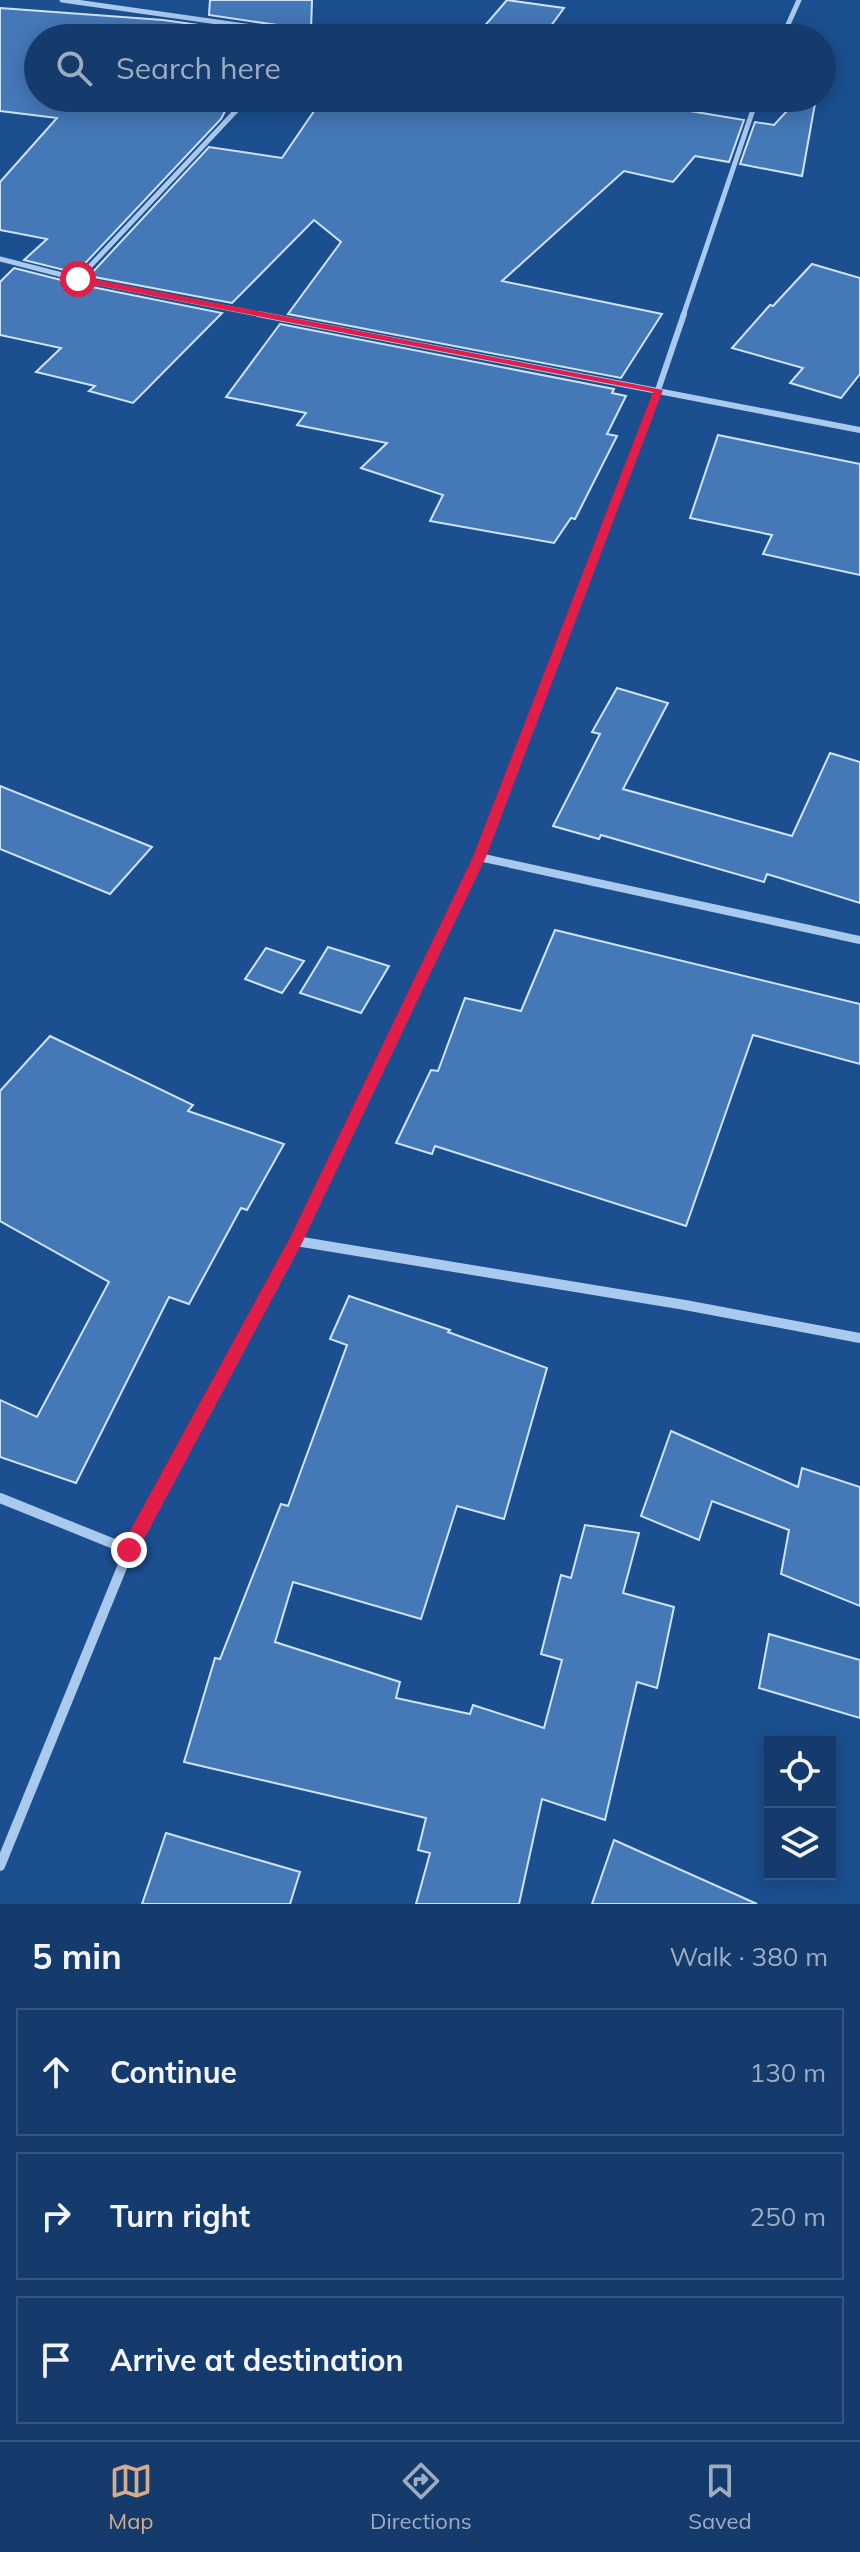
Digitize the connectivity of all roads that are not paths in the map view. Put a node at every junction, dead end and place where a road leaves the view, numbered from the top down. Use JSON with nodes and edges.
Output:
{"nodes":[{"id":1,"x":62,"y":0,"type":"edge"},
{"id":2,"x":799,"y":0,"type":"edge"},
{"id":3,"x":220,"y":24,"type":"edge"},
{"id":4,"x":788,"y":24,"type":"edge"},
{"id":5,"x":235,"y":112,"type":"edge"},
{"id":6,"x":752,"y":112,"type":"edge"},
{"id":7,"x":0,"y":259,"type":"edge"},
{"id":8,"x":78,"y":279,"type":"junction"},
{"id":9,"x":658,"y":390,"type":"junction"},
{"id":10,"x":860,"y":430,"type":"edge"},
{"id":11,"x":479,"y":857,"type":"junction"},
{"id":12,"x":860,"y":940,"type":"edge"},
{"id":13,"x":296,"y":1241,"type":"junction"},
{"id":14,"x":860,"y":1338,"type":"edge"},
{"id":15,"x":0,"y":1498,"type":"edge"},
{"id":16,"x":129,"y":1550,"type":"junction"},
{"id":17,"x":0,"y":1866,"type":"edge"}],
"edges":[{"from":1,"to":3,"type":"street"},
{"from":2,"to":4,"type":"street"},
{"from":5,"to":8,"type":"street"},
{"from":6,"to":9,"type":"street"},
{"from":7,"to":8,"type":"street"},
{"from":8,"to":9,"type":"street"},
{"from":9,"to":10,"type":"street"},
{"from":9,"to":11,"type":"street"},
{"from":11,"to":12,"type":"street"},
{"from":11,"to":13,"type":"street"},
{"from":13,"to":14,"type":"street"},
{"from":13,"to":16,"type":"street"},
{"from":15,"to":16,"type":"street"},
{"from":16,"to":17,"type":"street"}]}
